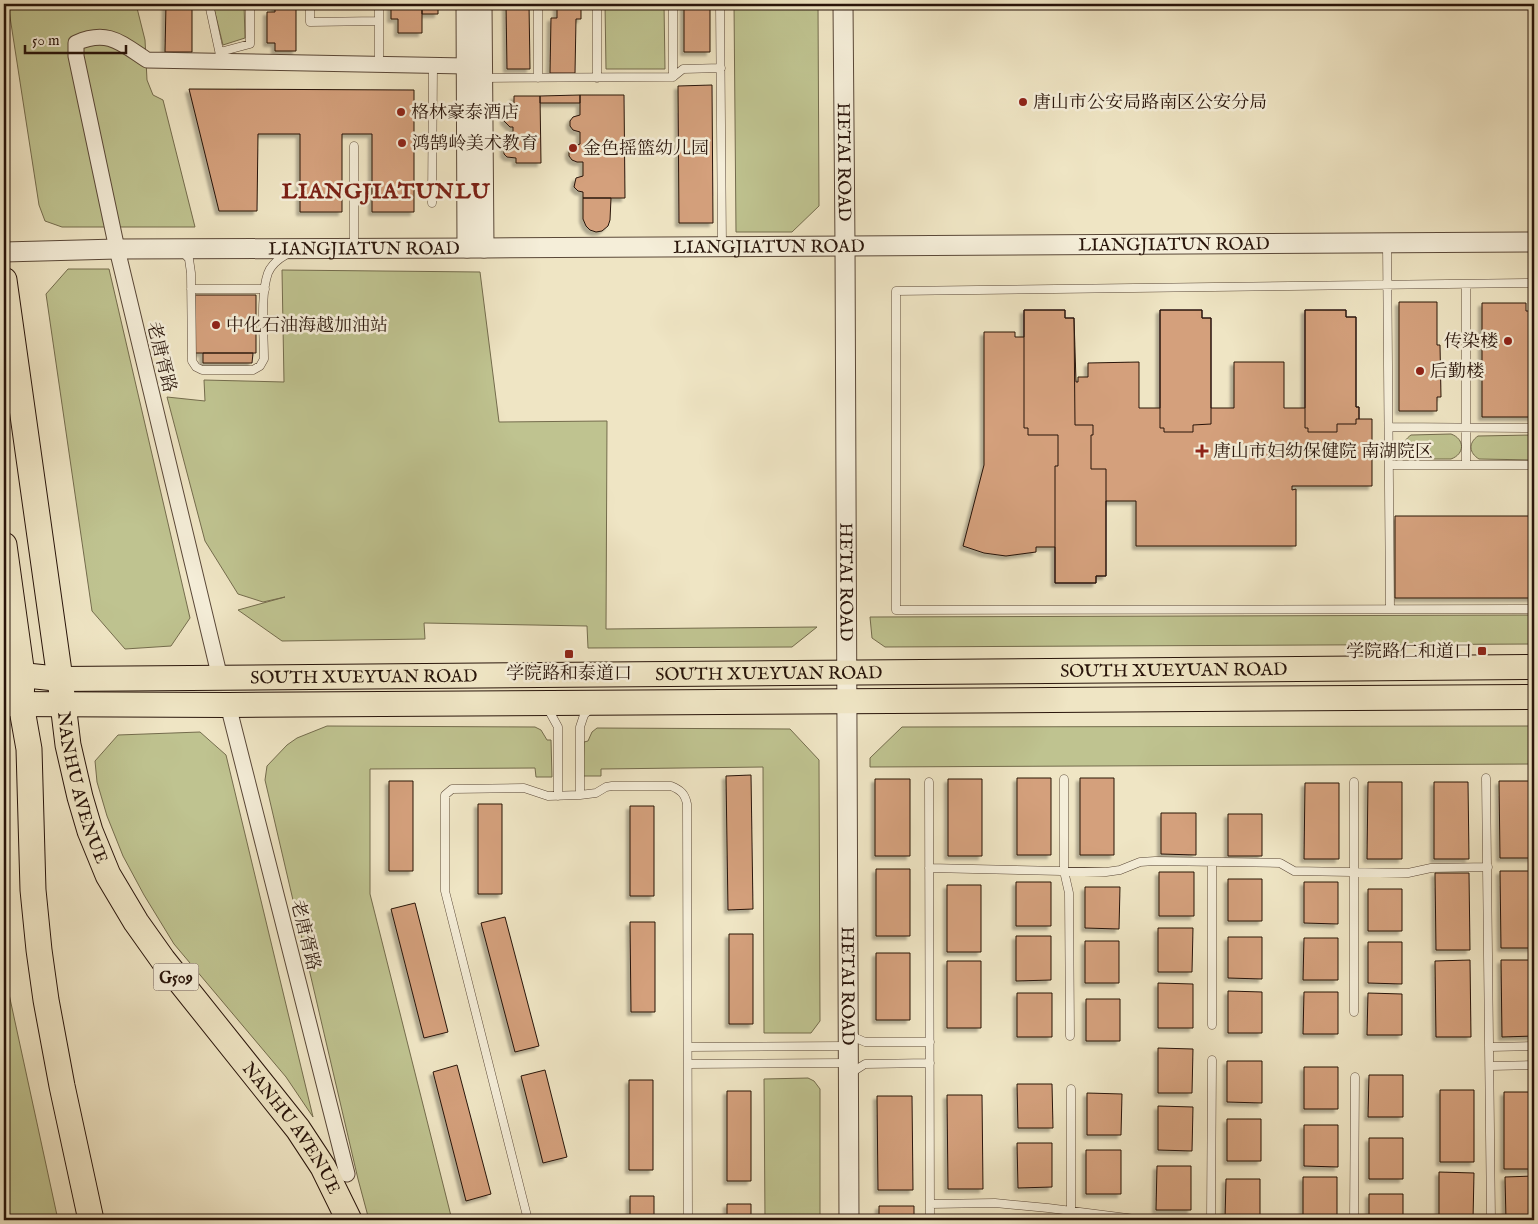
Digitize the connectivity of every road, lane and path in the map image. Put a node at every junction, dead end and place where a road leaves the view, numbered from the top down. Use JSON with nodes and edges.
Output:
{"nodes":[{"id":1,"x":209,"y":4,"type":"edge"},
{"id":2,"x":250,"y":4,"type":"edge"},
{"id":3,"x":310,"y":4,"type":"edge"},
{"id":4,"x":379,"y":4,"type":"edge"},
{"id":5,"x":466,"y":4,"type":"edge"},
{"id":6,"x":482,"y":4,"type":"edge"},
{"id":7,"x":538,"y":4,"type":"edge"},
{"id":8,"x":597,"y":4,"type":"edge"},
{"id":9,"x":673,"y":4,"type":"edge"},
{"id":10,"x":720,"y":4,"type":"edge"},
{"id":11,"x":843,"y":4,"type":"edge"},
{"id":12,"x":379,"y":21,"type":"junction"},
{"id":13,"x":221,"y":57,"type":"junction"},
{"id":14,"x":379,"y":64,"type":"junction"},
{"id":15,"x":433,"y":65,"type":"junction"},
{"id":16,"x":466,"y":66,"type":"junction"},
{"id":17,"x":721,"y":68,"type":"junction"},
{"id":18,"x":673,"y":77,"type":"junction"},
{"id":19,"x":482,"y":78,"type":"junction"},
{"id":20,"x":538,"y":78,"type":"junction"},
{"id":21,"x":597,"y":78,"type":"junction"},
{"id":22,"x":354,"y":146,"type":"dead end"},
{"id":23,"x":432,"y":202,"type":"dead end"},
{"id":24,"x":1534,"y":242,"type":"edge"},
{"id":25,"x":1387,"y":243,"type":"junction"},
{"id":26,"x":722,"y":246,"type":"junction"},
{"id":27,"x":845,"y":246,"type":"junction"},
{"id":28,"x":180,"y":248,"type":"junction"},
{"id":29,"x":296,"y":248,"type":"junction"},
{"id":30,"x":354,"y":248,"type":"junction"},
{"id":31,"x":475,"y":248,"type":"junction"},
{"id":32,"x":117,"y":249,"type":"junction"},
{"id":33,"x":4,"y":252,"type":"edge"},
{"id":34,"x":4,"y":280,"type":"edge"},
{"id":35,"x":1466,"y":284,"type":"junction"},
{"id":36,"x":1388,"y":285,"type":"junction"},
{"id":37,"x":1534,"y":285,"type":"edge"},
{"id":38,"x":191,"y":289,"type":"junction"},
{"id":39,"x":265,"y":289,"type":"junction"},
{"id":40,"x":1389,"y":427,"type":"junction"},
{"id":41,"x":1466,"y":428,"type":"junction"},
{"id":42,"x":1534,"y":428,"type":"edge"},
{"id":43,"x":1389,"y":465,"type":"junction"},
{"id":44,"x":1466,"y":465,"type":"junction"},
{"id":45,"x":1534,"y":465,"type":"edge"},
{"id":46,"x":4,"y":544,"type":"edge"},
{"id":47,"x":1534,"y":608,"type":"edge"},
{"id":48,"x":1390,"y":609,"type":"junction"},
{"id":49,"x":1534,"y":667,"type":"edge"},
{"id":50,"x":846,"y":672,"type":"junction"},
{"id":51,"x":13,"y":675,"type":"edge"},
{"id":52,"x":220,"y":678,"type":"junction"},
{"id":53,"x":60,"y":679,"type":"junction"},
{"id":54,"x":1534,"y":697,"type":"edge"},
{"id":55,"x":846,"y":700,"type":"junction"},
{"id":56,"x":596,"y":702,"type":"junction"},
{"id":57,"x":545,"y":703,"type":"junction"},
{"id":58,"x":12,"y":704,"type":"edge"},
{"id":59,"x":63,"y":704,"type":"junction"},
{"id":60,"x":228,"y":705,"type":"junction"},
{"id":61,"x":1486,"y":778,"type":"dead end"},
{"id":62,"x":1064,"y":779,"type":"dead end"},
{"id":63,"x":929,"y":782,"type":"dead end"},
{"id":64,"x":1354,"y":782,"type":"dead end"},
{"id":65,"x":580,"y":795,"type":"junction"},
{"id":66,"x":558,"y":796,"type":"junction"},
{"id":67,"x":1212,"y":862,"type":"junction"},
{"id":68,"x":1488,"y":867,"type":"junction"},
{"id":69,"x":929,"y":868,"type":"junction"},
{"id":70,"x":1064,"y":871,"type":"junction"},
{"id":71,"x":1354,"y":873,"type":"junction"},
{"id":72,"x":1354,"y":1012,"type":"dead end"},
{"id":73,"x":1212,"y":1025,"type":"dead end"},
{"id":74,"x":1070,"y":1036,"type":"dead end"},
{"id":75,"x":930,"y":1042,"type":"junction"},
{"id":76,"x":1490,"y":1046,"type":"junction"},
{"id":77,"x":1534,"y":1046,"type":"edge"},
{"id":78,"x":688,"y":1047,"type":"junction"},
{"id":79,"x":848,"y":1053,"type":"junction"},
{"id":80,"x":1212,"y":1060,"type":"dead end"},
{"id":81,"x":930,"y":1063,"type":"junction"},
{"id":82,"x":688,"y":1064,"type":"junction"},
{"id":83,"x":1534,"y":1065,"type":"edge"},
{"id":84,"x":1490,"y":1066,"type":"junction"},
{"id":85,"x":1355,"y":1077,"type":"dead end"},
{"id":86,"x":1072,"y":1089,"type":"dead end"},
{"id":87,"x":347,"y":1174,"type":"dead end"},
{"id":88,"x":930,"y":1204,"type":"junction"},
{"id":89,"x":1072,"y":1211,"type":"junction"},
{"id":90,"x":91,"y":1220,"type":"edge"},
{"id":91,"x":349,"y":1220,"type":"edge"},
{"id":92,"x":528,"y":1220,"type":"edge"},
{"id":93,"x":688,"y":1220,"type":"edge"},
{"id":94,"x":849,"y":1220,"type":"edge"},
{"id":95,"x":930,"y":1220,"type":"edge"},
{"id":96,"x":1071,"y":1220,"type":"edge"},
{"id":97,"x":1143,"y":1220,"type":"edge"},
{"id":98,"x":1211,"y":1220,"type":"edge"},
{"id":99,"x":1354,"y":1220,"type":"edge"},
{"id":100,"x":1492,"y":1220,"type":"edge"}],
"edges":[{"from":1,"to":13,"type":"lane"},
{"from":2,"to":13,"type":"lane"},
{"from":3,"to":12,"type":"lane"},
{"from":4,"to":12,"type":"lane"},
{"from":5,"to":16,"type":"street"},
{"from":6,"to":19,"type":"street"},
{"from":7,"to":20,"type":"lane"},
{"from":8,"to":21,"type":"lane"},
{"from":9,"to":18,"type":"lane"},
{"from":10,"to":17,"type":"lane"},
{"from":11,"to":27,"type":"street","name":"HETAI ROAD"},
{"from":12,"to":14,"type":"lane"},
{"from":13,"to":14,"type":"street"},
{"from":13,"to":32,"type":"street","name":"老唐胥路"},
{"from":14,"to":15,"type":"street"},
{"from":15,"to":16,"type":"street"},
{"from":15,"to":23,"type":"lane"},
{"from":16,"to":31,"type":"street"},
{"from":17,"to":18,"type":"lane"},
{"from":17,"to":26,"type":"lane"},
{"from":18,"to":21,"type":"lane"},
{"from":19,"to":20,"type":"lane"},
{"from":19,"to":31,"type":"street"},
{"from":20,"to":21,"type":"lane"},
{"from":22,"to":30,"type":"lane"},
{"from":24,"to":25,"type":"street","name":"LIANGJIATUN ROAD"},
{"from":25,"to":27,"type":"street","name":"LIANGJIATUN ROAD"},
{"from":25,"to":36,"type":"lane"},
{"from":26,"to":27,"type":"street","name":"LIANGJIATUN ROAD"},
{"from":26,"to":31,"type":"street","name":"LIANGJIATUN ROAD"},
{"from":27,"to":50,"type":"street","name":"HETAI ROAD"},
{"from":28,"to":29,"type":"street","name":"LIANGJIATUN ROAD"},
{"from":28,"to":32,"type":"street","name":"LIANGJIATUN ROAD"},
{"from":28,"to":38,"type":"lane"},
{"from":29,"to":30,"type":"street","name":"LIANGJIATUN ROAD"},
{"from":29,"to":39,"type":"lane"},
{"from":30,"to":31,"type":"street","name":"LIANGJIATUN ROAD"},
{"from":32,"to":33,"type":"street","name":"LIANGJIATUN ROAD"},
{"from":32,"to":52,"type":"street","name":"老唐胥路"},
{"from":34,"to":53,"type":"highway","name":"NANHU AVENUE","number":"G509"},
{"from":35,"to":36,"type":"lane"},
{"from":35,"to":37,"type":"lane"},
{"from":35,"to":41,"type":"lane"},
{"from":36,"to":40,"type":"lane"},
{"from":36,"to":48,"type":"lane"},
{"from":38,"to":39,"type":"lane"},
{"from":38,"to":39,"type":"lane"},
{"from":40,"to":41,"type":"lane"},
{"from":40,"to":43,"type":"lane"},
{"from":41,"to":42,"type":"lane"},
{"from":41,"to":44,"type":"lane"},
{"from":43,"to":44,"type":"lane"},
{"from":43,"to":48,"type":"lane"},
{"from":44,"to":45,"type":"lane"},
{"from":46,"to":51,"type":"highway"},
{"from":47,"to":48,"type":"lane"},
{"from":49,"to":50,"type":"main road","name":"SOUTH XUEYUAN ROAD"},
{"from":50,"to":52,"type":"main road","name":"SOUTH XUEYUAN ROAD"},
{"from":50,"to":55,"type":"street","name":"HETAI ROAD"},
{"from":51,"to":53,"type":"main road","name":"SOUTH XUEYUAN ROAD"},
{"from":51,"to":58,"type":"highway"},
{"from":52,"to":53,"type":"main road","name":"SOUTH XUEYUAN ROAD"},
{"from":53,"to":59,"type":"highway","name":"NANHU AVENUE","number":"G509"},
{"from":54,"to":55,"type":"main road","name":"SOUTH XUEYUAN ROAD"},
{"from":55,"to":56,"type":"main road","name":"SOUTH XUEYUAN ROAD"},
{"from":55,"to":79,"type":"street","name":"HETAI ROAD"},
{"from":56,"to":57,"type":"main road","name":"SOUTH XUEYUAN ROAD"},
{"from":56,"to":65,"type":"lane"},
{"from":57,"to":60,"type":"main road","name":"SOUTH XUEYUAN ROAD"},
{"from":57,"to":66,"type":"lane"},
{"from":58,"to":59,"type":"main road","name":"SOUTH XUEYUAN ROAD"},
{"from":58,"to":90,"type":"highway"},
{"from":59,"to":60,"type":"main road","name":"SOUTH XUEYUAN ROAD"},
{"from":59,"to":91,"type":"highway","name":"NANHU AVENUE","number":"G509"},
{"from":60,"to":87,"type":"street","name":"老唐胥路"},
{"from":61,"to":68,"type":"lane"},
{"from":62,"to":70,"type":"lane"},
{"from":63,"to":69,"type":"lane"},
{"from":64,"to":71,"type":"lane"},
{"from":65,"to":66,"type":"lane"},
{"from":65,"to":78,"type":"lane"},
{"from":66,"to":92,"type":"lane"},
{"from":67,"to":70,"type":"lane"},
{"from":67,"to":71,"type":"lane"},
{"from":67,"to":73,"type":"lane"},
{"from":68,"to":71,"type":"lane"},
{"from":68,"to":76,"type":"lane"},
{"from":69,"to":70,"type":"lane"},
{"from":69,"to":75,"type":"lane"},
{"from":70,"to":74,"type":"lane"},
{"from":71,"to":72,"type":"lane"},
{"from":75,"to":79,"type":"lane"},
{"from":75,"to":81,"type":"lane"},
{"from":76,"to":77,"type":"lane"},
{"from":76,"to":84,"type":"lane"},
{"from":78,"to":79,"type":"lane"},
{"from":78,"to":82,"type":"lane"},
{"from":79,"to":81,"type":"lane"},
{"from":79,"to":82,"type":"lane"},
{"from":79,"to":94,"type":"street","name":"HETAI ROAD"},
{"from":80,"to":98,"type":"lane"},
{"from":81,"to":88,"type":"lane"},
{"from":82,"to":93,"type":"lane"},
{"from":83,"to":84,"type":"lane"},
{"from":84,"to":100,"type":"lane"},
{"from":85,"to":99,"type":"lane"},
{"from":86,"to":89,"type":"lane"},
{"from":88,"to":89,"type":"lane"},
{"from":88,"to":95,"type":"lane"},
{"from":89,"to":96,"type":"lane"},
{"from":89,"to":97,"type":"lane"}]}
